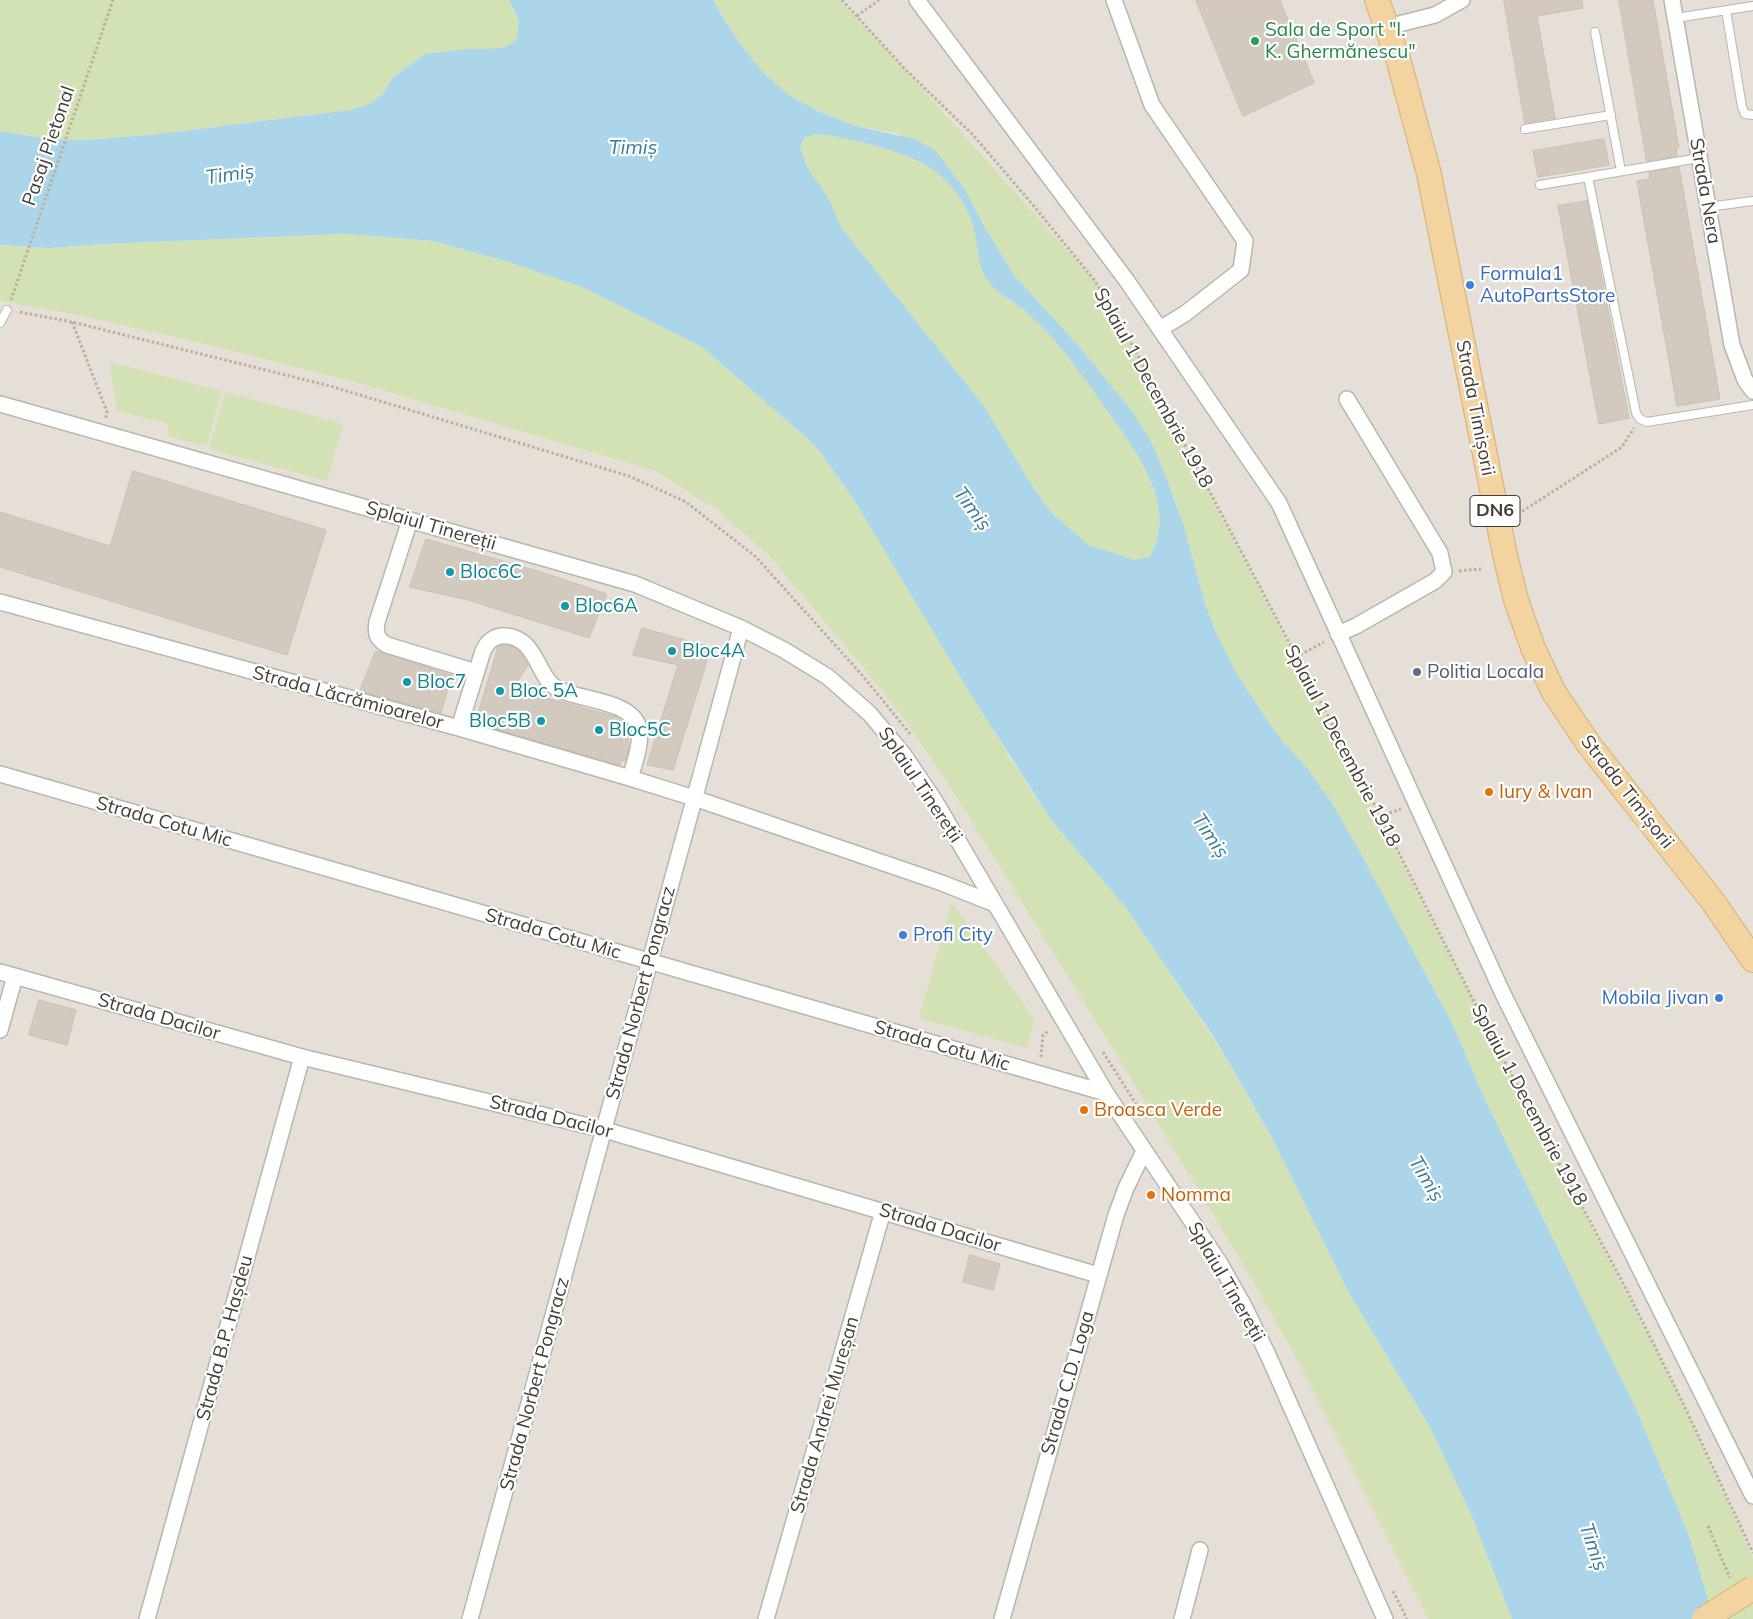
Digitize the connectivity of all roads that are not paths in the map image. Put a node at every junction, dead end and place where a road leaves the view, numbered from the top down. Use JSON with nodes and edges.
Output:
{"nodes":[{"id":1,"x":917,"y":0,"type":"edge"},
{"id":2,"x":1114,"y":0,"type":"edge"},
{"id":3,"x":1377,"y":0,"type":"edge"},
{"id":4,"x":1462,"y":0,"type":"edge"},
{"id":5,"x":1672,"y":0,"type":"edge"},
{"id":6,"x":1753,"y":6,"type":"edge"},
{"id":7,"x":1726,"y":10,"type":"junction"},
{"id":8,"x":1676,"y":18,"type":"junction"},
{"id":9,"x":1387,"y":28,"type":"junction"},
{"id":10,"x":1595,"y":32,"type":"dead end"},
{"id":11,"x":1611,"y":115,"type":"junction"},
{"id":12,"x":1753,"y":115,"type":"edge"},
{"id":13,"x":1525,"y":129,"type":"dead end"},
{"id":14,"x":1699,"y":158,"type":"junction"},
{"id":15,"x":1622,"y":171,"type":"junction"},
{"id":16,"x":1588,"y":177,"type":"junction"},
{"id":17,"x":1540,"y":186,"type":"dead end"},
{"id":18,"x":1753,"y":201,"type":"edge"},
{"id":19,"x":1708,"y":207,"type":"junction"},
{"id":20,"x":7,"y":310,"type":"road end"},
{"id":21,"x":0,"y":323,"type":"edge"},
{"id":22,"x":1160,"y":329,"type":"junction"},
{"id":23,"x":1750,"y":384,"type":"edge"},
{"id":24,"x":1347,"y":399,"type":"dead end"},
{"id":25,"x":0,"y":404,"type":"edge"},
{"id":26,"x":1753,"y":405,"type":"edge"},
{"id":27,"x":410,"y":520,"type":"junction"},
{"id":28,"x":0,"y":602,"type":"edge"},
{"id":29,"x":741,"y":628,"type":"junction"},
{"id":30,"x":1338,"y":634,"type":"junction"},
{"id":31,"x":476,"y":672,"type":"junction"},
{"id":32,"x":459,"y":728,"type":"junction"},
{"id":33,"x":0,"y":774,"type":"edge"},
{"id":34,"x":630,"y":778,"type":"junction"},
{"id":35,"x":694,"y":798,"type":"junction"},
{"id":36,"x":995,"y":904,"type":"junction"},
{"id":37,"x":1753,"y":960,"type":"edge"},
{"id":38,"x":650,"y":962,"type":"junction"},
{"id":39,"x":7,"y":974,"type":"edge"},
{"id":40,"x":0,"y":1030,"type":"edge"},
{"id":41,"x":302,"y":1057,"type":"junction"},
{"id":42,"x":1106,"y":1093,"type":"junction"},
{"id":43,"x":605,"y":1130,"type":"junction"},
{"id":44,"x":1144,"y":1151,"type":"junction"},
{"id":45,"x":883,"y":1211,"type":"junction"},
{"id":46,"x":1098,"y":1275,"type":"junction"},
{"id":47,"x":1753,"y":1496,"type":"edge"},
{"id":48,"x":1200,"y":1550,"type":"dead end"},
{"id":49,"x":1743,"y":1587,"type":"edge"},
{"id":50,"x":147,"y":1619,"type":"edge"},
{"id":51,"x":470,"y":1619,"type":"edge"},
{"id":52,"x":766,"y":1619,"type":"edge"},
{"id":53,"x":1002,"y":1619,"type":"edge"},
{"id":54,"x":1182,"y":1619,"type":"edge"},
{"id":55,"x":1385,"y":1619,"type":"edge"},
{"id":56,"x":1704,"y":1619,"type":"edge"}],
"edges":[{"from":1,"to":22,"type":"street","name":"Splaiul 1 Decembrie 1918"},
{"from":2,"to":22,"type":"street"},
{"from":3,"to":9,"type":"main road","name":"Strada Timișorii","number":"DN6"},
{"from":4,"to":9,"type":"street"},
{"from":5,"to":8,"type":"street","name":"Strada Nera"},
{"from":6,"to":7,"type":"lane"},
{"from":7,"to":8,"type":"lane"},
{"from":7,"to":12,"type":"lane"},
{"from":8,"to":14,"type":"street","name":"Strada Nera"},
{"from":9,"to":37,"type":"main road","name":"Strada Timișorii","number":"DN6"},
{"from":10,"to":11,"type":"lane"},
{"from":11,"to":13,"type":"lane"},
{"from":11,"to":15,"type":"lane"},
{"from":14,"to":15,"type":"lane"},
{"from":14,"to":19,"type":"street","name":"Strada Nera"},
{"from":15,"to":16,"type":"lane"},
{"from":16,"to":17,"type":"lane"},
{"from":16,"to":26,"type":"lane"},
{"from":18,"to":19,"type":"lane"},
{"from":19,"to":23,"type":"street","name":"Strada Nera"},
{"from":20,"to":21,"type":"lane"},
{"from":22,"to":30,"type":"street","name":"Splaiul 1 Decembrie 1918"},
{"from":24,"to":30,"type":"street"},
{"from":25,"to":27,"type":"street","name":"Splaiul Tinereții"},
{"from":27,"to":29,"type":"street","name":"Splaiul Tinereții"},
{"from":27,"to":31,"type":"street"},
{"from":28,"to":32,"type":"street","name":"Strada Lăcrămioarelor"},
{"from":29,"to":35,"type":"street","name":"Strada Norbert Pongracz"},
{"from":29,"to":36,"type":"street","name":"Splaiul Tinereții"},
{"from":30,"to":47,"type":"street","name":"Splaiul 1 Decembrie 1918"},
{"from":31,"to":32,"type":"street"},
{"from":31,"to":34,"type":"street"},
{"from":32,"to":34,"type":"street","name":"Strada Lăcrămioarelor"},
{"from":33,"to":38,"type":"street","name":"Strada Cotu Mic"},
{"from":34,"to":35,"type":"street","name":"Strada Lăcrămioarelor"},
{"from":35,"to":36,"type":"street","name":"Strada Lăcrămioarelor"},
{"from":35,"to":38,"type":"street","name":"Strada Norbert Pongracz"},
{"from":36,"to":42,"type":"street","name":"Splaiul Tinereții"},
{"from":38,"to":42,"type":"street","name":"Strada Cotu Mic"},
{"from":38,"to":43,"type":"street","name":"Strada Norbert Pongracz"},
{"from":39,"to":40,"type":"street"},
{"from":39,"to":41,"type":"street","name":"Strada Dacilor"},
{"from":41,"to":43,"type":"street","name":"Strada Dacilor"},
{"from":41,"to":50,"type":"street","name":"Strada B.P. Hașdeu"},
{"from":42,"to":44,"type":"street","name":"Splaiul Tinereții"},
{"from":43,"to":45,"type":"street","name":"Strada Dacilor"},
{"from":43,"to":51,"type":"street","name":"Strada Norbert Pongracz"},
{"from":44,"to":46,"type":"street","name":"Strada C.D. Loga"},
{"from":44,"to":55,"type":"street","name":"Splaiul Tinereții"},
{"from":45,"to":46,"type":"street","name":"Strada Dacilor"},
{"from":45,"to":52,"type":"street","name":"Strada Andrei Mureșan"},
{"from":46,"to":53,"type":"street","name":"Strada C.D. Loga"},
{"from":48,"to":54,"type":"street"},
{"from":49,"to":56,"type":"main road","bridge":true}]}
